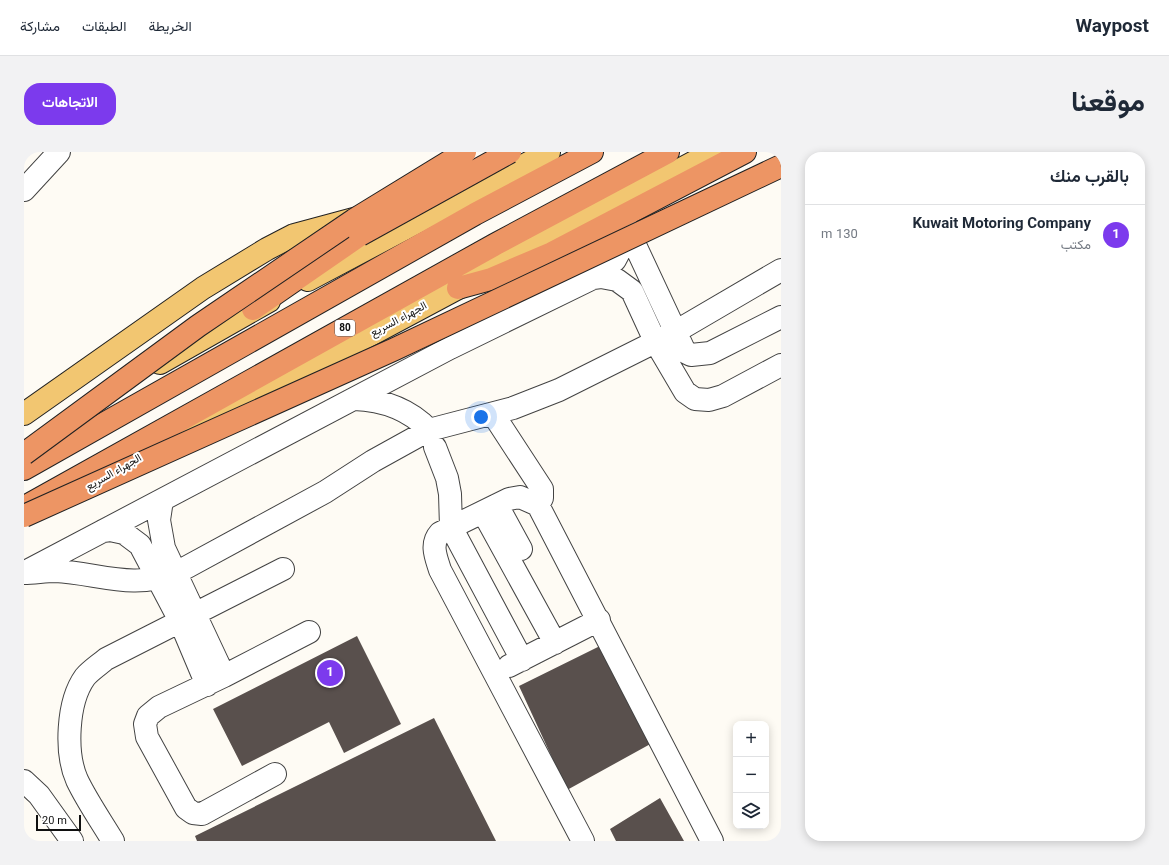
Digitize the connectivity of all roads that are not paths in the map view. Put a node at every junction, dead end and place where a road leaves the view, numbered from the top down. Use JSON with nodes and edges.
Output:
{"nodes":[{"id":1,"x":59,"y":152,"type":"edge"},
{"id":2,"x":465,"y":152,"type":"edge"},
{"id":3,"x":510,"y":152,"type":"edge"},
{"id":4,"x":549,"y":152,"type":"edge"},
{"id":5,"x":592,"y":152,"type":"edge"},
{"id":6,"x":668,"y":152,"type":"edge"},
{"id":7,"x":745,"y":152,"type":"edge"},
{"id":8,"x":711,"y":162,"type":"edge"},
{"id":9,"x":781,"y":166,"type":"edge"},
{"id":10,"x":482,"y":188,"type":"junction"},
{"id":11,"x":24,"y":190,"type":"edge"},
{"id":12,"x":630,"y":221,"type":"junction"},
{"id":13,"x":781,"y":270,"type":"edge"},
{"id":14,"x":593,"y":278,"type":"junction"},
{"id":15,"x":458,"y":288,"type":"junction"},
{"id":16,"x":252,"y":309,"type":"junction"},
{"id":17,"x":781,"y":318,"type":"edge"},
{"id":18,"x":675,"y":332,"type":"junction"},
{"id":19,"x":655,"y":341,"type":"junction"},
{"id":20,"x":781,"y":365,"type":"edge"},
{"id":21,"x":354,"y":399,"type":"junction"},
{"id":22,"x":24,"y":414,"type":"edge"},
{"id":23,"x":493,"y":414,"type":"junction"},
{"id":24,"x":432,"y":438,"type":"junction"},
{"id":25,"x":24,"y":444,"type":"edge"},
{"id":26,"x":24,"y":454,"type":"edge"},
{"id":27,"x":24,"y":469,"type":"edge"},
{"id":28,"x":162,"y":500,"type":"junction"},
{"id":29,"x":538,"y":505,"type":"junction"},
{"id":30,"x":24,"y":508,"type":"edge"},
{"id":31,"x":24,"y":516,"type":"edge"},
{"id":32,"x":472,"y":517,"type":"junction"},
{"id":33,"x":24,"y":525,"type":"edge"},
{"id":34,"x":103,"y":531,"type":"junction"},
{"id":35,"x":283,"y":569,"type":"dead end"},
{"id":36,"x":24,"y":573,"type":"edge"},
{"id":37,"x":167,"y":576,"type":"junction"},
{"id":38,"x":188,"y":617,"type":"junction"},
{"id":39,"x":599,"y":620,"type":"junction"},
{"id":40,"x":309,"y":632,"type":"dead end"},
{"id":41,"x":561,"y":640,"type":"junction"},
{"id":42,"x":528,"y":656,"type":"junction"},
{"id":43,"x":495,"y":674,"type":"junction"},
{"id":44,"x":216,"y":680,"type":"junction"},
{"id":45,"x":275,"y":774,"type":"dead end"},
{"id":46,"x":24,"y":781,"type":"edge"},
{"id":47,"x":72,"y":841,"type":"edge"},
{"id":48,"x":113,"y":841,"type":"edge"},
{"id":49,"x":583,"y":841,"type":"edge"},
{"id":50,"x":712,"y":841,"type":"edge"}],
"edges":[{"from":1,"to":11,"type":"lane"},
{"from":2,"to":26,"type":"highway","bridge":true},
{"from":3,"to":16,"type":"highway","bridge":true},
{"from":4,"to":10,"type":"main road"},
{"from":5,"to":27,"type":"highway"},
{"from":6,"to":30,"type":"highway","name":"الجهراء السريع","number":"80"},
{"from":7,"to":8,"type":"highway"},
{"from":8,"to":12,"type":"highway"},
{"from":8,"to":15,"type":"main road","name":"الجهراء السريع"},
{"from":9,"to":31,"type":"highway","bridge":true},
{"from":10,"to":16,"type":"main road"},
{"from":10,"to":22,"type":"main road"},
{"from":12,"to":14,"type":"lane"},
{"from":12,"to":15,"type":"highway"},
{"from":12,"to":18,"type":"lane"},
{"from":13,"to":18,"type":"lane"},
{"from":14,"to":19,"type":"lane"},
{"from":14,"to":21,"type":"lane"},
{"from":15,"to":33,"type":"main road","name":"الجهراء السريع"},
{"from":16,"to":25,"type":"main road"},
{"from":17,"to":18,"type":"lane"},
{"from":18,"to":19,"type":"lane"},
{"from":19,"to":20,"type":"lane"},
{"from":19,"to":23,"type":"lane"},
{"from":21,"to":24,"type":"lane"},
{"from":21,"to":28,"type":"lane"},
{"from":23,"to":24,"type":"lane"},
{"from":23,"to":29,"type":"lane"},
{"from":24,"to":32,"type":"lane"},
{"from":24,"to":37,"type":"lane"},
{"from":28,"to":34,"type":"lane"},
{"from":28,"to":37,"type":"lane"},
{"from":29,"to":32,"type":"lane"},
{"from":29,"to":39,"type":"lane"},
{"from":32,"to":41,"type":"lane"},
{"from":32,"to":42,"type":"lane"},
{"from":32,"to":43,"type":"lane"},
{"from":34,"to":36,"type":"lane"},
{"from":34,"to":37,"type":"lane"},
{"from":35,"to":38,"type":"lane"},
{"from":36,"to":37,"type":"lane"},
{"from":37,"to":38,"type":"lane"},
{"from":38,"to":44,"type":"lane"},
{"from":38,"to":48,"type":"lane"},
{"from":39,"to":41,"type":"lane"},
{"from":39,"to":50,"type":"lane"},
{"from":40,"to":44,"type":"lane"},
{"from":41,"to":42,"type":"lane"},
{"from":42,"to":43,"type":"lane"},
{"from":43,"to":49,"type":"lane"},
{"from":44,"to":45,"type":"lane"},
{"from":46,"to":47,"type":"lane"}]}
